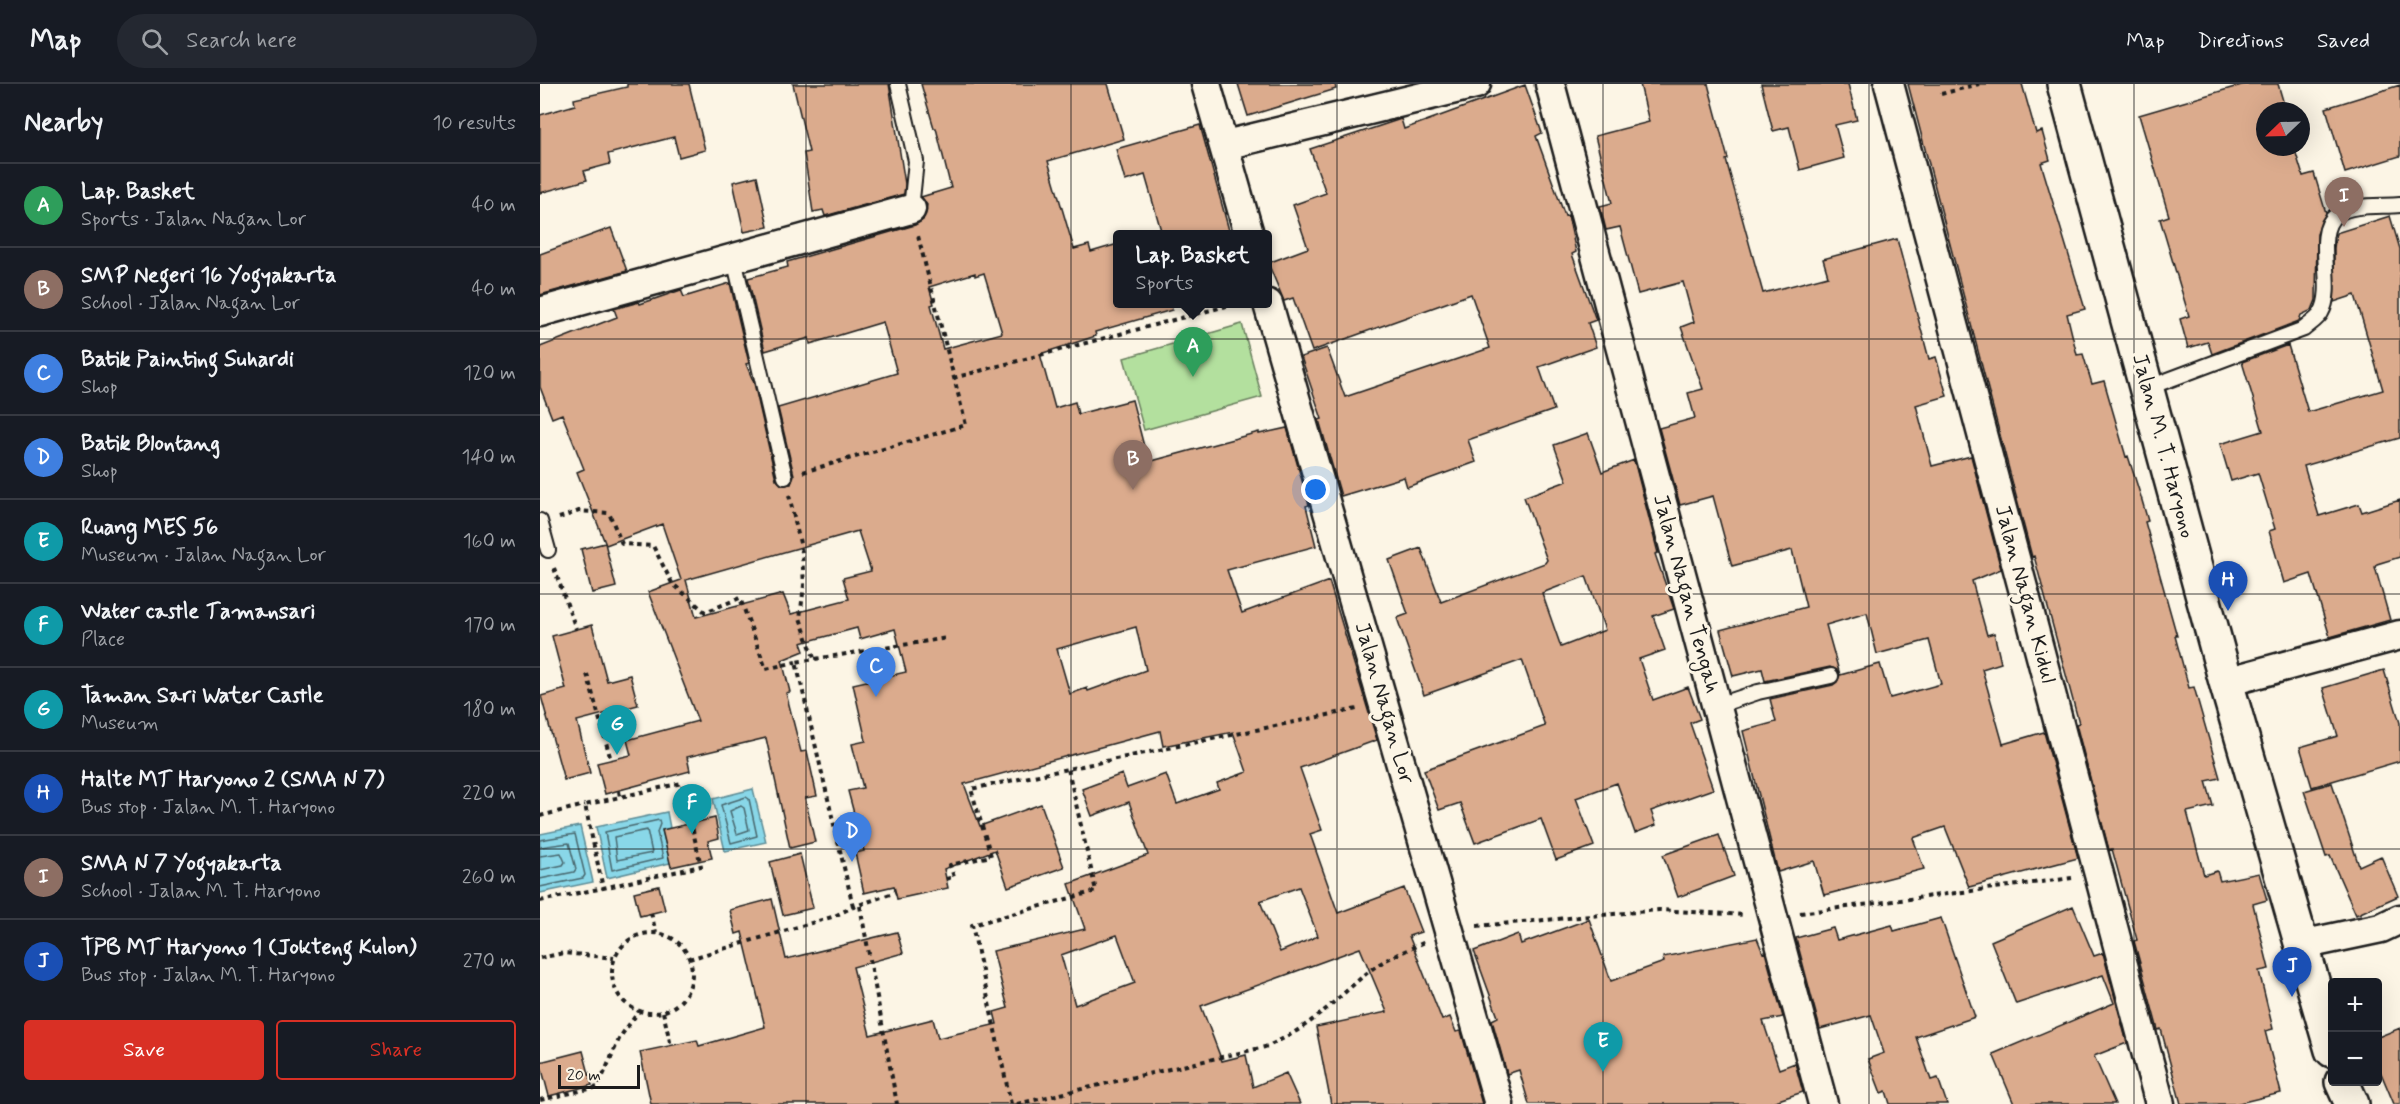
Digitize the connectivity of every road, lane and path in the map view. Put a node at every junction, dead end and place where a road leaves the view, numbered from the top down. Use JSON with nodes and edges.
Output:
{"nodes":[{"id":1,"x":898,"y":84,"type":"edge"},
{"id":2,"x":1206,"y":84,"type":"edge"},
{"id":3,"x":1476,"y":84,"type":"edge"},
{"id":4,"x":1550,"y":84,"type":"edge"},
{"id":5,"x":1889,"y":84,"type":"edge"},
{"id":6,"x":1979,"y":84,"type":"edge"},
{"id":7,"x":2064,"y":84,"type":"edge"},
{"id":8,"x":1941,"y":94,"type":"dead end"},
{"id":9,"x":1225,"y":145,"type":"junction"},
{"id":10,"x":2400,"y":206,"type":"edge"},
{"id":11,"x":911,"y":209,"type":"junction"},
{"id":12,"x":1248,"y":230,"type":"edge"},
{"id":13,"x":734,"y":259,"type":"junction"},
{"id":14,"x":1215,"y":308,"type":"edge"},
{"id":15,"x":1269,"y":308,"type":"edge"},
{"id":16,"x":540,"y":312,"type":"edge"},
{"id":17,"x":953,"y":378,"type":"junction"},
{"id":18,"x":2147,"y":388,"type":"junction"},
{"id":19,"x":785,"y":477,"type":"junction"},
{"id":20,"x":541,"y":523,"type":"edge"},
{"id":21,"x":548,"y":550,"type":"joint"},
{"id":22,"x":576,"y":629,"type":"dead end"},
{"id":23,"x":2400,"y":635,"type":"edge"},
{"id":24,"x":947,"y":638,"type":"dead end"},
{"id":25,"x":814,"y":658,"type":"junction"},
{"id":26,"x":796,"y":662,"type":"junction"},
{"id":27,"x":587,"y":674,"type":"dead end"},
{"id":28,"x":1831,"y":676,"type":"dead end"},
{"id":29,"x":2226,"y":682,"type":"junction"},
{"id":30,"x":1384,"y":703,"type":"junction"},
{"id":31,"x":1716,"y":706,"type":"junction"},
{"id":32,"x":610,"y":760,"type":"dead end"},
{"id":33,"x":1068,"y":769,"type":"junction"},
{"id":34,"x":619,"y":790,"type":"dead end"},
{"id":35,"x":620,"y":797,"type":"junction"},
{"id":36,"x":585,"y":805,"type":"junction"},
{"id":37,"x":540,"y":816,"type":"edge"},
{"id":38,"x":946,"y":879,"type":"dead end"},
{"id":39,"x":603,"y":888,"type":"junction"},
{"id":40,"x":896,"y":892,"type":"dead end"},
{"id":41,"x":540,"y":902,"type":"edge"},
{"id":42,"x":853,"y":906,"type":"junction"},
{"id":43,"x":860,"y":906,"type":"junction"},
{"id":44,"x":651,"y":913,"type":"dead end"},
{"id":45,"x":2400,"y":919,"type":"edge"},
{"id":46,"x":1449,"y":929,"type":"junction"},
{"id":47,"x":656,"y":933,"type":"junction"},
{"id":48,"x":2301,"y":945,"type":"junction"},
{"id":49,"x":540,"y":958,"type":"edge"},
{"id":50,"x":614,"y":958,"type":"junction"},
{"id":51,"x":689,"y":959,"type":"junction"},
{"id":52,"x":639,"y":1011,"type":"junction"},
{"id":53,"x":663,"y":1012,"type":"junction"},
{"id":54,"x":2328,"y":1036,"type":"edge"},
{"id":55,"x":671,"y":1046,"type":"dead end"},
{"id":56,"x":540,"y":1100,"type":"edge"},
{"id":57,"x":897,"y":1104,"type":"edge"},
{"id":58,"x":1011,"y":1104,"type":"edge"},
{"id":59,"x":1017,"y":1104,"type":"edge"},
{"id":60,"x":1499,"y":1104,"type":"edge"},
{"id":61,"x":1823,"y":1104,"type":"edge"},
{"id":62,"x":2160,"y":1104,"type":"edge"}],
"edges":[{"from":1,"to":11,"type":"lane"},
{"from":2,"to":9,"type":"street"},
{"from":3,"to":9,"type":"street"},
{"from":4,"to":31,"type":"street","name":"Jalan Nagan Tengah"},
{"from":5,"to":62,"type":"street","name":"Jalan Nagan Kidul"},
{"from":6,"to":8,"type":"path"},
{"from":7,"to":18,"type":"main road","name":"Jalan M. T. Haryono"},
{"from":9,"to":12,"type":"street"},
{"from":10,"to":18,"type":"lane"},
{"from":11,"to":13,"type":"street"},
{"from":11,"to":17,"type":"path"},
{"from":13,"to":16,"type":"street"},
{"from":13,"to":19,"type":"lane"},
{"from":14,"to":17,"type":"path"},
{"from":15,"to":30,"type":"street","name":"Jalan Nagan Lor"},
{"from":17,"to":19,"type":"path"},
{"from":18,"to":29,"type":"main road","name":"Jalan M. T. Haryono"},
{"from":19,"to":25,"type":"path"},
{"from":20,"to":21,"type":"lane"},
{"from":20,"to":26,"type":"path"},
{"from":21,"to":22,"type":"path"},
{"from":23,"to":29,"type":"street"},
{"from":24,"to":25,"type":"path"},
{"from":25,"to":26,"type":"path"},
{"from":26,"to":42,"type":"path"},
{"from":27,"to":32,"type":"path"},
{"from":28,"to":31,"type":"lane"},
{"from":29,"to":48,"type":"main road","name":"Jalan M. T. Haryono"},
{"from":30,"to":33,"type":"path"},
{"from":30,"to":46,"type":"street","name":"Jalan Nagan Lor"},
{"from":31,"to":61,"type":"street","name":"Jalan Nagan Tengah"},
{"from":33,"to":38,"type":"path"},
{"from":33,"to":58,"type":"path"},
{"from":34,"to":35,"type":"path"},
{"from":35,"to":36,"type":"path"},
{"from":35,"to":39,"type":"path"},
{"from":36,"to":37,"type":"path"},
{"from":36,"to":39,"type":"path"},
{"from":39,"to":41,"type":"path"},
{"from":40,"to":43,"type":"path"},
{"from":42,"to":43,"type":"path"},
{"from":42,"to":51,"type":"path"},
{"from":43,"to":57,"type":"path"},
{"from":44,"to":47,"type":"path"},
{"from":45,"to":48,"type":"street"},
{"from":46,"to":59,"type":"path"},
{"from":46,"to":60,"type":"street","name":"Jalan Nagan Lor"},
{"from":47,"to":50,"type":"path"},
{"from":47,"to":51,"type":"path"},
{"from":48,"to":54,"type":"main road","name":"Jalan M. T. Haryono"},
{"from":49,"to":50,"type":"path"},
{"from":50,"to":52,"type":"path"},
{"from":51,"to":53,"type":"path"},
{"from":52,"to":53,"type":"path"},
{"from":52,"to":56,"type":"path"},
{"from":53,"to":55,"type":"path"}]}
